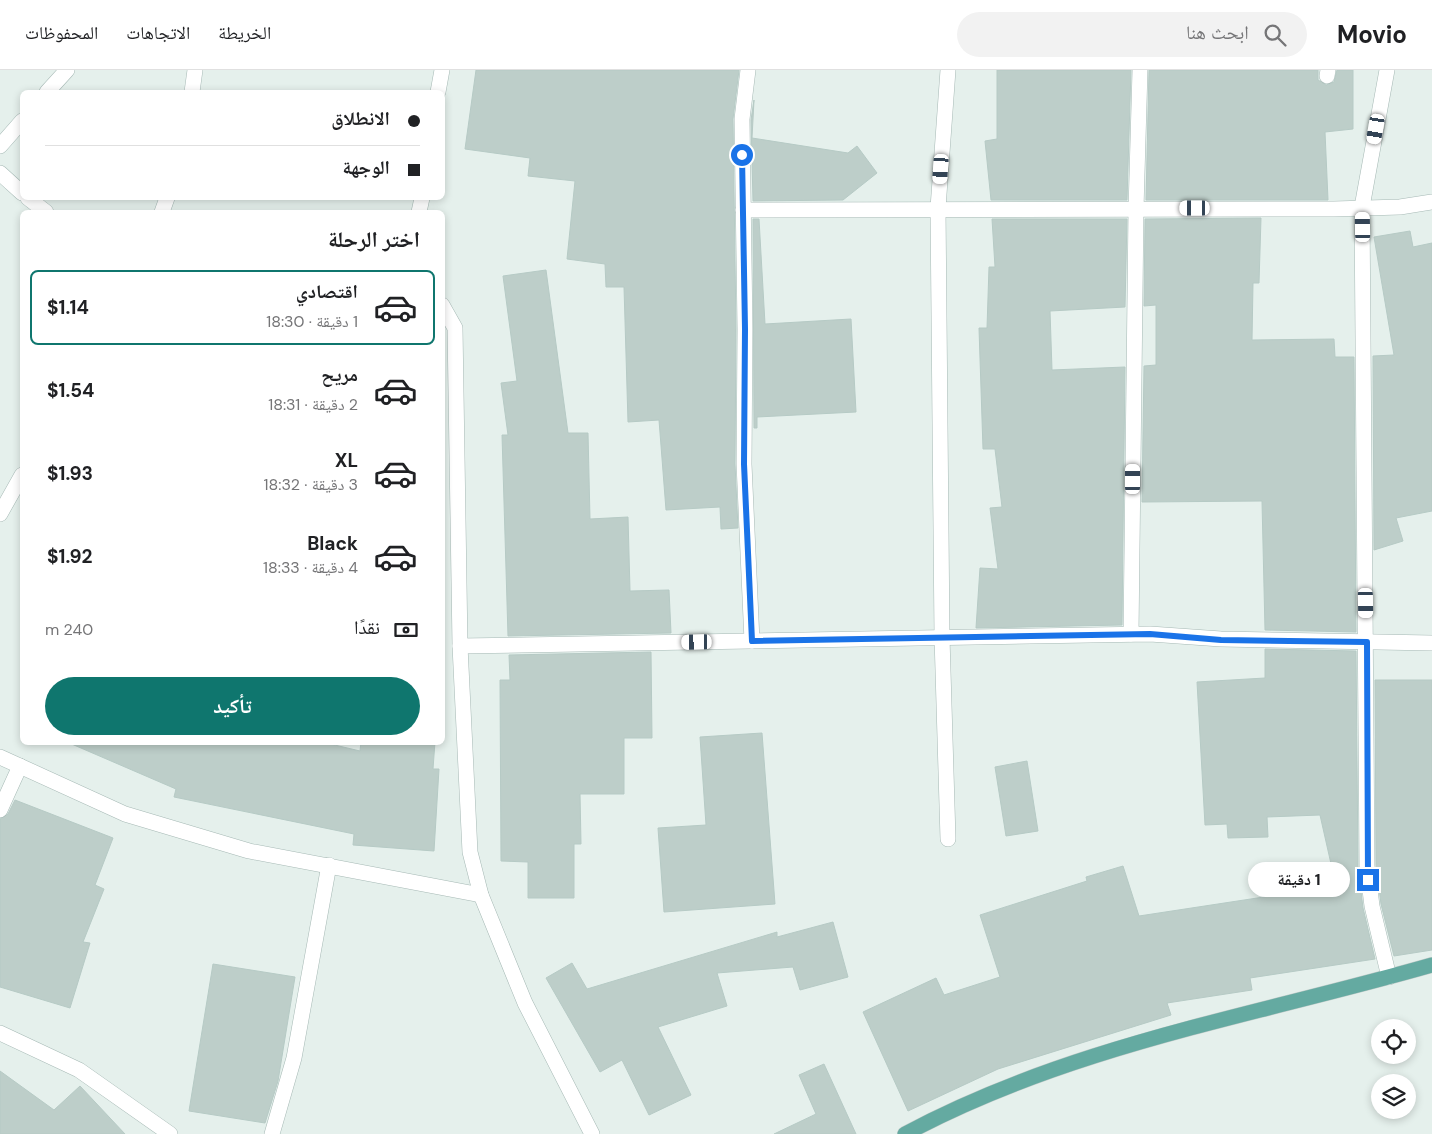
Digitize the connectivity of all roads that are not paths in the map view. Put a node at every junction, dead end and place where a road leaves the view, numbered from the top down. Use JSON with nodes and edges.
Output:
{"nodes":[{"id":1,"x":67,"y":70,"type":"edge"},
{"id":2,"x":195,"y":70,"type":"edge"},
{"id":3,"x":442,"y":70,"type":"edge"},
{"id":4,"x":748,"y":70,"type":"edge"},
{"id":5,"x":948,"y":70,"type":"edge"},
{"id":6,"x":1140,"y":70,"type":"edge"},
{"id":7,"x":1387,"y":70,"type":"edge"},
{"id":8,"x":49,"y":90,"type":"edge"},
{"id":9,"x":192,"y":90,"type":"edge"},
{"id":10,"x":438,"y":90,"type":"edge"},
{"id":11,"x":20,"y":123,"type":"edge"},
{"id":12,"x":0,"y":146,"type":"edge"},
{"id":13,"x":0,"y":173,"type":"edge"},
{"id":14,"x":20,"y":191,"type":"edge"},
{"id":15,"x":31,"y":200,"type":"edge"},
{"id":16,"x":1432,"y":202,"type":"edge"},
{"id":17,"x":1362,"y":207,"type":"junction"},
{"id":18,"x":938,"y":208,"type":"junction"},
{"id":19,"x":1136,"y":208,"type":"junction"},
{"id":20,"x":43,"y":210,"type":"edge"},
{"id":21,"x":743,"y":210,"type":"junction"},
{"id":22,"x":445,"y":310,"type":"edge"},
{"id":23,"x":20,"y":479,"type":"edge"},
{"id":24,"x":0,"y":514,"type":"edge"},
{"id":25,"x":1131,"y":634,"type":"junction"},
{"id":26,"x":942,"y":637,"type":"junction"},
{"id":27,"x":752,"y":641,"type":"junction"},
{"id":28,"x":1367,"y":642,"type":"junction"},
{"id":29,"x":1432,"y":643,"type":"edge"},
{"id":30,"x":460,"y":646,"type":"junction"},
{"id":31,"x":0,"y":757,"type":"edge"},
{"id":32,"x":20,"y":766,"type":"junction"},
{"id":33,"x":0,"y":810,"type":"edge"},
{"id":34,"x":948,"y":839,"type":"dead end"},
{"id":35,"x":329,"y":866,"type":"junction"},
{"id":36,"x":481,"y":895,"type":"junction"},
{"id":37,"x":1432,"y":965,"type":"edge"},
{"id":38,"x":1389,"y":977,"type":"junction"},
{"id":39,"x":0,"y":1033,"type":"edge"},
{"id":40,"x":170,"y":1134,"type":"edge"},
{"id":41,"x":272,"y":1134,"type":"edge"},
{"id":42,"x":592,"y":1134,"type":"edge"},
{"id":43,"x":905,"y":1134,"type":"edge"}],
"edges":[{"from":1,"to":8,"type":"street"},
{"from":2,"to":9,"type":"street"},
{"from":3,"to":10,"type":"street"},
{"from":4,"to":21,"type":"street"},
{"from":5,"to":18,"type":"street"},
{"from":6,"to":19,"type":"street"},
{"from":7,"to":17,"type":"street"},
{"from":11,"to":12,"type":"street"},
{"from":13,"to":14,"type":"street"},
{"from":15,"to":20,"type":"street"},
{"from":16,"to":17,"type":"street"},
{"from":17,"to":19,"type":"street"},
{"from":17,"to":28,"type":"street"},
{"from":18,"to":19,"type":"street"},
{"from":18,"to":21,"type":"street"},
{"from":18,"to":26,"type":"street"},
{"from":19,"to":25,"type":"street"},
{"from":21,"to":27,"type":"street"},
{"from":22,"to":30,"type":"street"},
{"from":23,"to":24,"type":"street"},
{"from":25,"to":26,"type":"street"},
{"from":25,"to":28,"type":"street"},
{"from":26,"to":27,"type":"street"},
{"from":26,"to":34,"type":"street"},
{"from":27,"to":30,"type":"street"},
{"from":28,"to":29,"type":"street"},
{"from":28,"to":38,"type":"street"},
{"from":30,"to":36,"type":"street"},
{"from":31,"to":32,"type":"street"},
{"from":32,"to":33,"type":"street"},
{"from":32,"to":35,"type":"street"},
{"from":35,"to":36,"type":"street"},
{"from":35,"to":41,"type":"street"},
{"from":36,"to":42,"type":"street"},
{"from":37,"to":38,"type":"main road"},
{"from":38,"to":43,"type":"main road"},
{"from":39,"to":40,"type":"street"}]}
